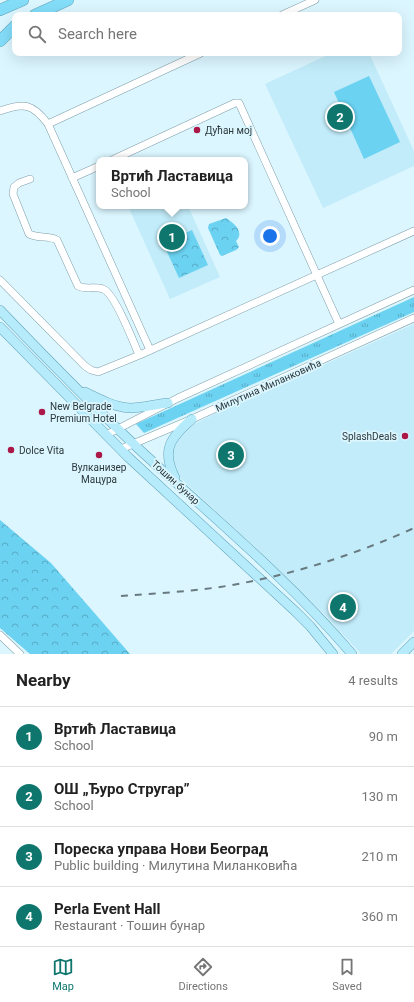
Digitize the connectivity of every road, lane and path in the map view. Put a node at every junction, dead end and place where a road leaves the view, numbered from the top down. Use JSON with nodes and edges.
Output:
{"nodes":[{"id":1,"x":23,"y":0,"type":"edge"},
{"id":2,"x":68,"y":0,"type":"edge"},
{"id":3,"x":315,"y":0,"type":"edge"},
{"id":4,"x":0,"y":10,"type":"edge"},
{"id":5,"x":42,"y":12,"type":"edge"},
{"id":6,"x":289,"y":12,"type":"edge"},
{"id":7,"x":12,"y":26,"type":"edge"},
{"id":8,"x":12,"y":28,"type":"edge"},
{"id":9,"x":0,"y":31,"type":"edge"},
{"id":10,"x":0,"y":41,"type":"edge"},
{"id":11,"x":195,"y":56,"type":"edge"},
{"id":12,"x":0,"y":111,"type":"edge"},
{"id":13,"x":48,"y":124,"type":"junction"},
{"id":14,"x":118,"y":157,"type":"edge"},
{"id":15,"x":96,"y":167,"type":"edge"},
{"id":16,"x":72,"y":178,"type":"junction"},
{"id":17,"x":30,"y":179,"type":"dead end"},
{"id":18,"x":414,"y":231,"type":"edge"},
{"id":19,"x":317,"y":275,"type":"junction"},
{"id":20,"x":0,"y":280,"type":"edge"},
{"id":21,"x":414,"y":290,"type":"edge"},
{"id":22,"x":0,"y":310,"type":"edge"},
{"id":23,"x":414,"y":318,"type":"edge"},
{"id":24,"x":339,"y":324,"type":"junction"},
{"id":25,"x":0,"y":327,"type":"edge"},
{"id":26,"x":150,"y":350,"type":"junction"},
{"id":27,"x":139,"y":355,"type":"junction"},
{"id":28,"x":79,"y":390,"type":"junction"},
{"id":29,"x":168,"y":402,"type":"junction"},
{"id":30,"x":192,"y":419,"type":"junction"},
{"id":31,"x":118,"y":429,"type":"junction"},
{"id":32,"x":106,"y":435,"type":"junction"},
{"id":33,"x":133,"y":444,"type":"junction"},
{"id":34,"x":120,"y":449,"type":"junction"},
{"id":35,"x":177,"y":483,"type":"junction"},
{"id":36,"x":0,"y":635,"type":"edge"},
{"id":37,"x":414,"y":642,"type":"edge"},
{"id":38,"x":20,"y":654,"type":"edge"},
{"id":39,"x":333,"y":654,"type":"edge"},
{"id":40,"x":352,"y":654,"type":"edge"},
{"id":41,"x":402,"y":654,"type":"edge"}],
"edges":[{"from":1,"to":4,"type":"highway"},
{"from":2,"to":5,"type":"highway"},
{"from":3,"to":6,"type":"street"},
{"from":7,"to":9,"type":"highway"},
{"from":8,"to":10,"type":"highway"},
{"from":11,"to":13,"type":"street"},
{"from":12,"to":13,"type":"street"},
{"from":13,"to":16,"type":"street"},
{"from":14,"to":19,"type":"street"},
{"from":15,"to":16,"type":"street"},
{"from":16,"to":26,"type":"street"},
{"from":17,"to":27,"type":"street"},
{"from":18,"to":19,"type":"street"},
{"from":19,"to":24,"type":"street"},
{"from":19,"to":26,"type":"street"},
{"from":20,"to":27,"type":"street"},
{"from":21,"to":24,"type":"street"},
{"from":22,"to":28,"type":"main road","name":"Тошин бунар"},
{"from":23,"to":30,"type":"street","name":"Милутина Миланковића"},
{"from":24,"to":29,"type":"street"},
{"from":25,"to":32,"type":"main road","name":"Тошин бунар"},
{"from":26,"to":27,"type":"street"},
{"from":28,"to":29,"type":"main road"},
{"from":28,"to":31,"type":"main road","name":"Тошин бунар"},
{"from":29,"to":31,"type":"street"},
{"from":30,"to":33,"type":"street","name":"Милутина Миланковића"},
{"from":30,"to":35,"type":"main road"},
{"from":31,"to":32,"type":"street"},
{"from":31,"to":33,"type":"main road","name":"Тошин бунар"},
{"from":32,"to":34,"type":"main road","name":"Тошин бунар"},
{"from":33,"to":34,"type":"street","name":"Милутина Миланковића"},
{"from":33,"to":35,"type":"main road","name":"Тошин бунар"},
{"from":34,"to":39,"type":"main road","name":"Тошин бунар"},
{"from":35,"to":40,"type":"main road","name":"Тошин бунар"},
{"from":36,"to":38,"type":"street"},
{"from":37,"to":41,"type":"main road"}]}
